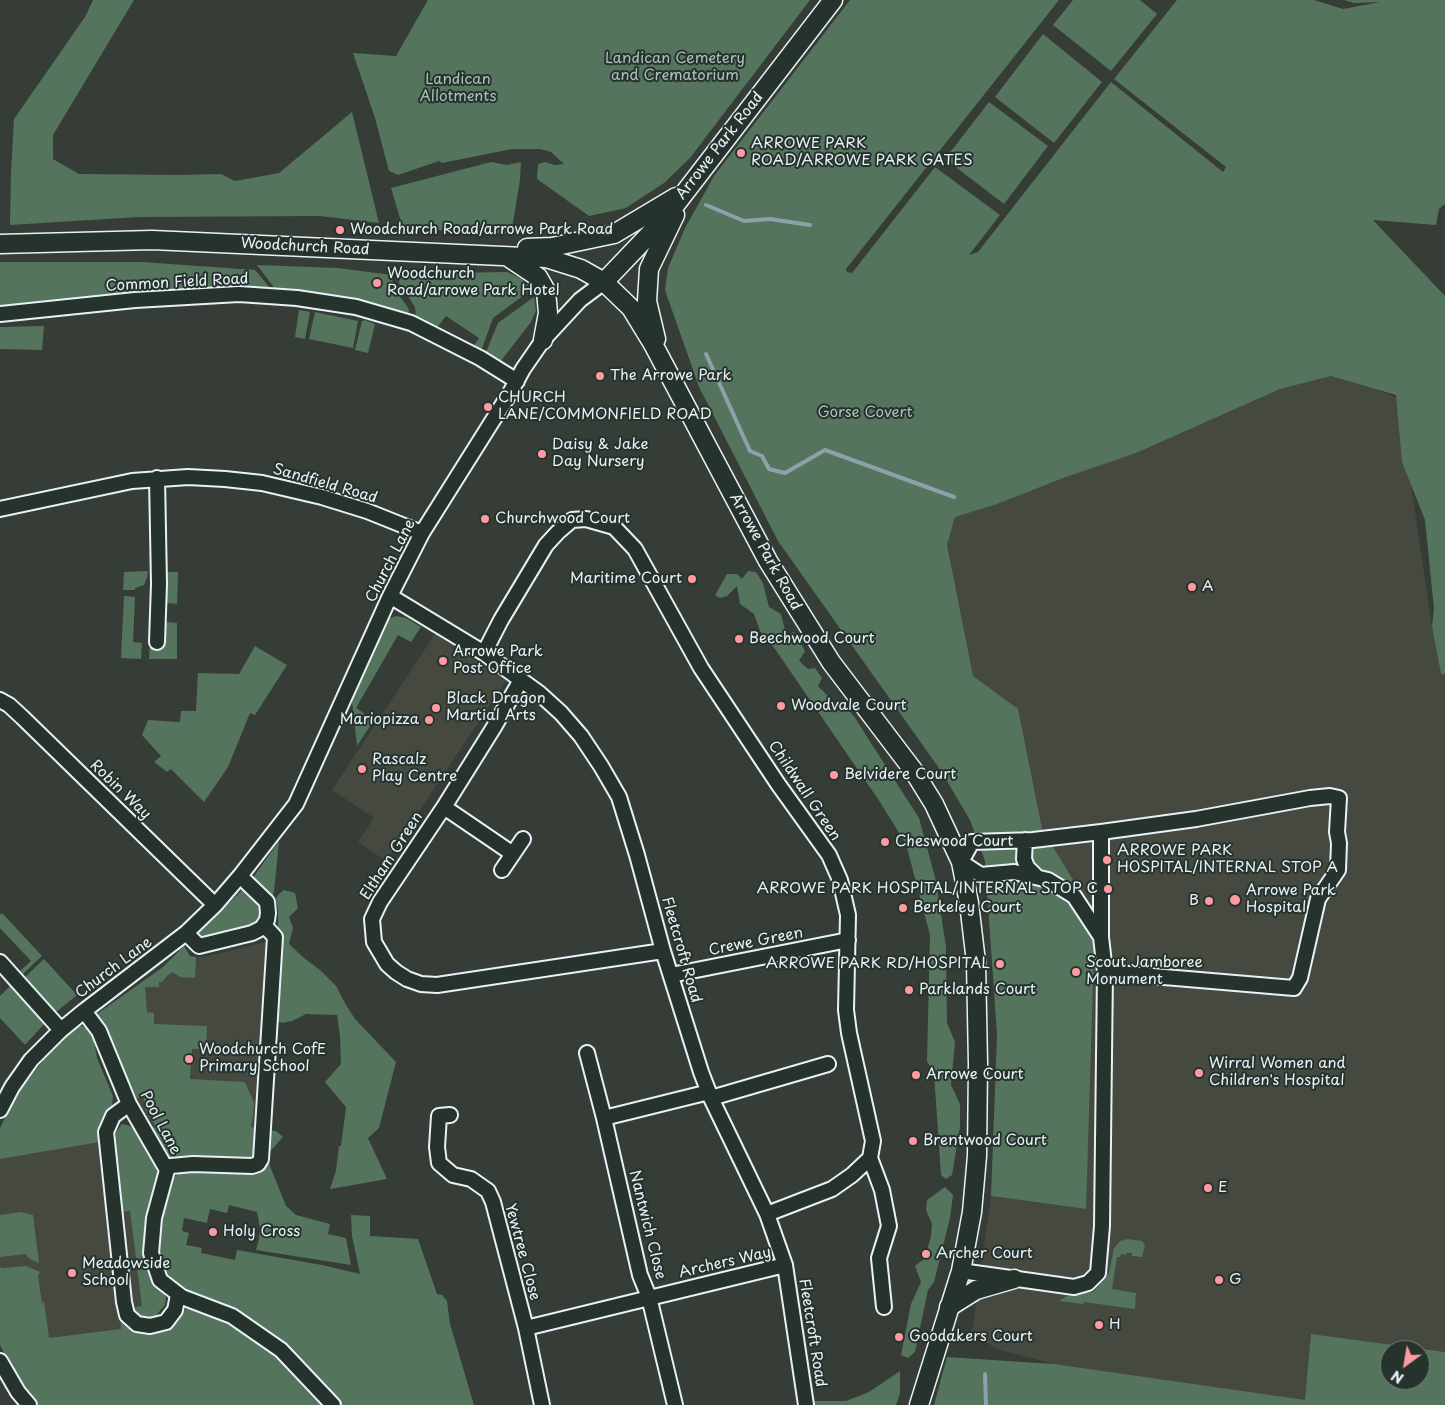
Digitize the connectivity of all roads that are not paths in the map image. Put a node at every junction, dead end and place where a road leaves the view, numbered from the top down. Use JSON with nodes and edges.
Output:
{"nodes":[{"id":1,"x":833,"y":0,"type":"edge"},
{"id":2,"x":686,"y":192,"type":"junction"},
{"id":3,"x":0,"y":244,"type":"edge"},
{"id":4,"x":439,"y":254,"type":"junction"},
{"id":5,"x":507,"y":257,"type":"junction"},
{"id":6,"x":604,"y":282,"type":"junction"},
{"id":7,"x":0,"y":314,"type":"edge"},
{"id":8,"x":544,"y":340,"type":"junction"},
{"id":9,"x":660,"y":356,"type":"junction"},
{"id":10,"x":517,"y":381,"type":"junction"},
{"id":11,"x":157,"y":478,"type":"junction"},
{"id":12,"x":0,"y":509,"type":"edge"},
{"id":13,"x":422,"y":533,"type":"junction"},
{"id":14,"x":390,"y":596,"type":"junction"},
{"id":15,"x":157,"y":642,"type":"dead end"},
{"id":16,"x":484,"y":653,"type":"junction"},
{"id":17,"x":520,"y":680,"type":"junction"},
{"id":18,"x":0,"y":700,"type":"edge"},
{"id":19,"x":444,"y":807,"type":"junction"},
{"id":20,"x":1101,"y":832,"type":"junction"},
{"id":21,"x":523,"y":839,"type":"dead end"},
{"id":22,"x":1025,"y":840,"type":"junction"},
{"id":23,"x":513,"y":854,"type":"junction"},
{"id":24,"x":961,"y":862,"type":"junction"},
{"id":25,"x":502,"y":870,"type":"dead end"},
{"id":26,"x":240,"y":876,"type":"junction"},
{"id":27,"x":1037,"y":877,"type":"junction"},
{"id":28,"x":215,"y":905,"type":"junction"},
{"id":29,"x":264,"y":925,"type":"junction"},
{"id":30,"x":186,"y":933,"type":"junction"},
{"id":31,"x":1101,"y":937,"type":"junction"},
{"id":32,"x":848,"y":940,"type":"junction"},
{"id":33,"x":663,"y":951,"type":"junction"},
{"id":34,"x":0,"y":962,"type":"edge"},
{"id":35,"x":1105,"y":972,"type":"junction"},
{"id":36,"x":671,"y":975,"type":"junction"},
{"id":37,"x":84,"y":1011,"type":"junction"},
{"id":38,"x":61,"y":1030,"type":"junction"},
{"id":39,"x":587,"y":1053,"type":"dead end"},
{"id":40,"x":828,"y":1064,"type":"dead end"},
{"id":41,"x":709,"y":1095,"type":"junction"},
{"id":42,"x":130,"y":1104,"type":"junction"},
{"id":43,"x":0,"y":1110,"type":"edge"},
{"id":44,"x":442,"y":1112,"type":"dead end"},
{"id":45,"x":604,"y":1118,"type":"junction"},
{"id":46,"x":870,"y":1158,"type":"junction"},
{"id":47,"x":166,"y":1170,"type":"junction"},
{"id":48,"x":767,"y":1214,"type":"junction"},
{"id":49,"x":785,"y":1266,"type":"junction"},
{"id":50,"x":961,"y":1271,"type":"junction"},
{"id":51,"x":1014,"y":1278,"type":"junction"},
{"id":52,"x":178,"y":1295,"type":"junction"},
{"id":53,"x":649,"y":1297,"type":"junction"},
{"id":54,"x":884,"y":1307,"type":"dead end"},
{"id":55,"x":949,"y":1307,"type":"junction"},
{"id":56,"x":526,"y":1328,"type":"junction"},
{"id":57,"x":0,"y":1361,"type":"edge"},
{"id":58,"x":29,"y":1405,"type":"edge"},
{"id":59,"x":333,"y":1405,"type":"edge"},
{"id":60,"x":542,"y":1405,"type":"edge"},
{"id":61,"x":675,"y":1405,"type":"edge"},
{"id":62,"x":806,"y":1405,"type":"edge"},
{"id":63,"x":918,"y":1405,"type":"edge"}],
"edges":[{"from":1,"to":2,"type":"main road","name":"Arrowe Park Road"},
{"from":2,"to":4,"type":"main road"},
{"from":2,"to":6,"type":"main road","name":"Arrowe Park Road"},
{"from":2,"to":9,"type":"main road"},
{"from":3,"to":4,"type":"main road","name":"Woodchurch Road"},
{"from":4,"to":5,"type":"main road","name":"Woodchurch Road"},
{"from":5,"to":6,"type":"main road","name":"Woodchurch Road"},
{"from":5,"to":8,"type":"main road"},
{"from":6,"to":8,"type":"street","name":"Church Lane"},
{"from":6,"to":9,"type":"main road","name":"Arrowe Park Road"},
{"from":7,"to":10,"type":"street","name":"Common Field Road"},
{"from":8,"to":10,"type":"street","name":"Church Lane"},
{"from":9,"to":24,"type":"main road","name":"Arrowe Park Road"},
{"from":10,"to":13,"type":"street","name":"Church Lane"},
{"from":11,"to":12,"type":"street","name":"Sandfield Road"},
{"from":11,"to":13,"type":"street","name":"Sandfield Road"},
{"from":11,"to":15,"type":"street"},
{"from":13,"to":14,"type":"street","name":"Church Lane"},
{"from":14,"to":16,"type":"street","name":"Fleetcroft Road"},
{"from":14,"to":26,"type":"street","name":"Church Lane"},
{"from":16,"to":17,"type":"street","name":"Fleetcroft Road"},
{"from":16,"to":32,"type":"street","name":"Childwall Green"},
{"from":17,"to":19,"type":"street","name":"Eltham Green"},
{"from":17,"to":33,"type":"street","name":"Fleetcroft Road"},
{"from":18,"to":28,"type":"street","name":"Robin Way"},
{"from":19,"to":23,"type":"street"},
{"from":19,"to":33,"type":"street","name":"Eltham Green"},
{"from":20,"to":22,"type":"street"},
{"from":20,"to":31,"type":"street"},
{"from":20,"to":35,"type":"street"},
{"from":21,"to":23,"type":"street"},
{"from":22,"to":24,"type":"street"},
{"from":22,"to":27,"type":"street"},
{"from":23,"to":25,"type":"street"},
{"from":24,"to":27,"type":"street"},
{"from":24,"to":50,"type":"main road","name":"Arrowe Park Road"},
{"from":26,"to":28,"type":"street","name":"Church Lane"},
{"from":26,"to":29,"type":"street"},
{"from":27,"to":31,"type":"street"},
{"from":28,"to":30,"type":"street","name":"Church Lane"},
{"from":29,"to":30,"type":"street"},
{"from":29,"to":47,"type":"street"},
{"from":30,"to":37,"type":"street","name":"Church Lane"},
{"from":31,"to":35,"type":"street"},
{"from":32,"to":36,"type":"street","name":"Crewe Green"},
{"from":32,"to":46,"type":"street","name":"Childwall Green"},
{"from":33,"to":36,"type":"street","name":"Fleetcroft Road"},
{"from":34,"to":38,"type":"street"},
{"from":35,"to":51,"type":"street"},
{"from":36,"to":41,"type":"street","name":"Fleetcroft Road"},
{"from":37,"to":38,"type":"street","name":"Church Lane"},
{"from":37,"to":42,"type":"street","name":"Pool Lane"},
{"from":38,"to":43,"type":"street","name":"Church Lane"},
{"from":39,"to":45,"type":"street","name":"Nantwich Close"},
{"from":40,"to":41,"type":"street"},
{"from":41,"to":45,"type":"street"},
{"from":41,"to":48,"type":"street","name":"Fleetcroft Road"},
{"from":42,"to":47,"type":"street","name":"Pool Lane"},
{"from":42,"to":52,"type":"street"},
{"from":44,"to":56,"type":"street","name":"Yewtree Close"},
{"from":45,"to":53,"type":"street","name":"Nantwich Close"},
{"from":46,"to":48,"type":"street"},
{"from":46,"to":54,"type":"street","name":"Childwall Green"},
{"from":47,"to":52,"type":"street","name":"Pool Lane"},
{"from":48,"to":49,"type":"street","name":"Fleetcroft Road"},
{"from":49,"to":53,"type":"street","name":"Archers Way"},
{"from":49,"to":62,"type":"street","name":"Fleetcroft Road"},
{"from":50,"to":51,"type":"street"},
{"from":50,"to":55,"type":"main road","name":"Arrowe Park Road"},
{"from":51,"to":55,"type":"main road"},
{"from":52,"to":59,"type":"street","name":"Pool Lane"},
{"from":53,"to":56,"type":"street","name":"Archers Way"},
{"from":53,"to":61,"type":"street","name":"Nantwich Close"},
{"from":55,"to":63,"type":"main road","name":"Arrowe Park Road"},
{"from":56,"to":60,"type":"street","name":"Yewtree Close"},
{"from":57,"to":58,"type":"street"}]}
